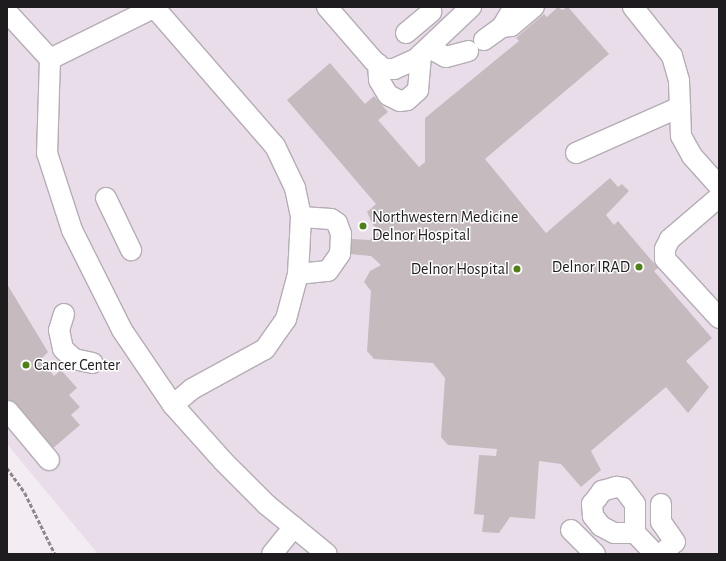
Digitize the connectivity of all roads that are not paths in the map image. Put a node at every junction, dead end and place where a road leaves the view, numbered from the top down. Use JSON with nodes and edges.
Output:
{"nodes":[{"id":1,"x":154,"y":7,"type":"edge"},
{"id":2,"x":327,"y":7,"type":"edge"},
{"id":3,"x":471,"y":7,"type":"edge"},
{"id":4,"x":514,"y":7,"type":"edge"},
{"id":5,"x":534,"y":7,"type":"edge"},
{"id":6,"x":633,"y":7,"type":"edge"},
{"id":7,"x":7,"y":12,"type":"edge"},
{"id":8,"x":431,"y":12,"type":"dead end"},
{"id":9,"x":502,"y":27,"type":"junction"},
{"id":10,"x":406,"y":34,"type":"dead end"},
{"id":11,"x":484,"y":40,"type":"dead end"},
{"id":12,"x":425,"y":51,"type":"junction"},
{"id":13,"x":468,"y":51,"type":"dead end"},
{"id":14,"x":50,"y":59,"type":"junction"},
{"id":15,"x":378,"y":64,"type":"junction"},
{"id":16,"x":680,"y":107,"type":"junction"},
{"id":17,"x":576,"y":153,"type":"dead end"},
{"id":18,"x":719,"y":186,"type":"edge"},
{"id":19,"x":719,"y":197,"type":"edge"},
{"id":20,"x":106,"y":198,"type":"dead end"},
{"id":21,"x":301,"y":216,"type":"junction"},
{"id":22,"x":131,"y":250,"type":"dead end"},
{"id":23,"x":298,"y":274,"type":"junction"},
{"id":24,"x":64,"y":314,"type":"dead end"},
{"id":25,"x":714,"y":315,"type":"edge"},
{"id":26,"x":93,"y":363,"type":"dead end"},
{"id":27,"x":174,"y":405,"type":"junction"},
{"id":28,"x":8,"y":412,"type":"edge"},
{"id":29,"x":49,"y":460,"type":"dead end"},
{"id":30,"x":661,"y":504,"type":"dead end"},
{"id":31,"x":294,"y":527,"type":"junction"},
{"id":32,"x":572,"y":530,"type":"dead end"},
{"id":33,"x":635,"y":533,"type":"dead end"},
{"id":34,"x":272,"y":554,"type":"edge"},
{"id":35,"x":327,"y":554,"type":"edge"},
{"id":36,"x":594,"y":554,"type":"edge"},
{"id":37,"x":606,"y":554,"type":"edge"},
{"id":38,"x":611,"y":554,"type":"edge"},
{"id":39,"x":655,"y":554,"type":"edge"},
{"id":40,"x":661,"y":554,"type":"edge"}],
"edges":[{"from":1,"to":14,"type":"street"},
{"from":1,"to":21,"type":"street"},
{"from":2,"to":15,"type":"street"},
{"from":3,"to":12,"type":"street"},
{"from":4,"to":9,"type":"street"},
{"from":5,"to":9,"type":"street"},
{"from":6,"to":16,"type":"street"},
{"from":7,"to":14,"type":"street"},
{"from":8,"to":10,"type":"street"},
{"from":9,"to":11,"type":"street"},
{"from":12,"to":13,"type":"street"},
{"from":12,"to":15,"type":"street"},
{"from":12,"to":15,"type":"street"},
{"from":14,"to":27,"type":"street"},
{"from":16,"to":17,"type":"street"},
{"from":16,"to":18,"type":"street"},
{"from":19,"to":25,"type":"street"},
{"from":20,"to":22,"type":"street"},
{"from":21,"to":23,"type":"street"},
{"from":21,"to":23,"type":"street"},
{"from":23,"to":27,"type":"street"},
{"from":24,"to":26,"type":"street"},
{"from":27,"to":31,"type":"street"},
{"from":28,"to":29,"type":"street"},
{"from":30,"to":40,"type":"street"},
{"from":31,"to":34,"type":"street"},
{"from":31,"to":35,"type":"street"},
{"from":32,"to":36,"type":"street"},
{"from":33,"to":39,"type":"street"},
{"from":37,"to":38,"type":"street"}]}
